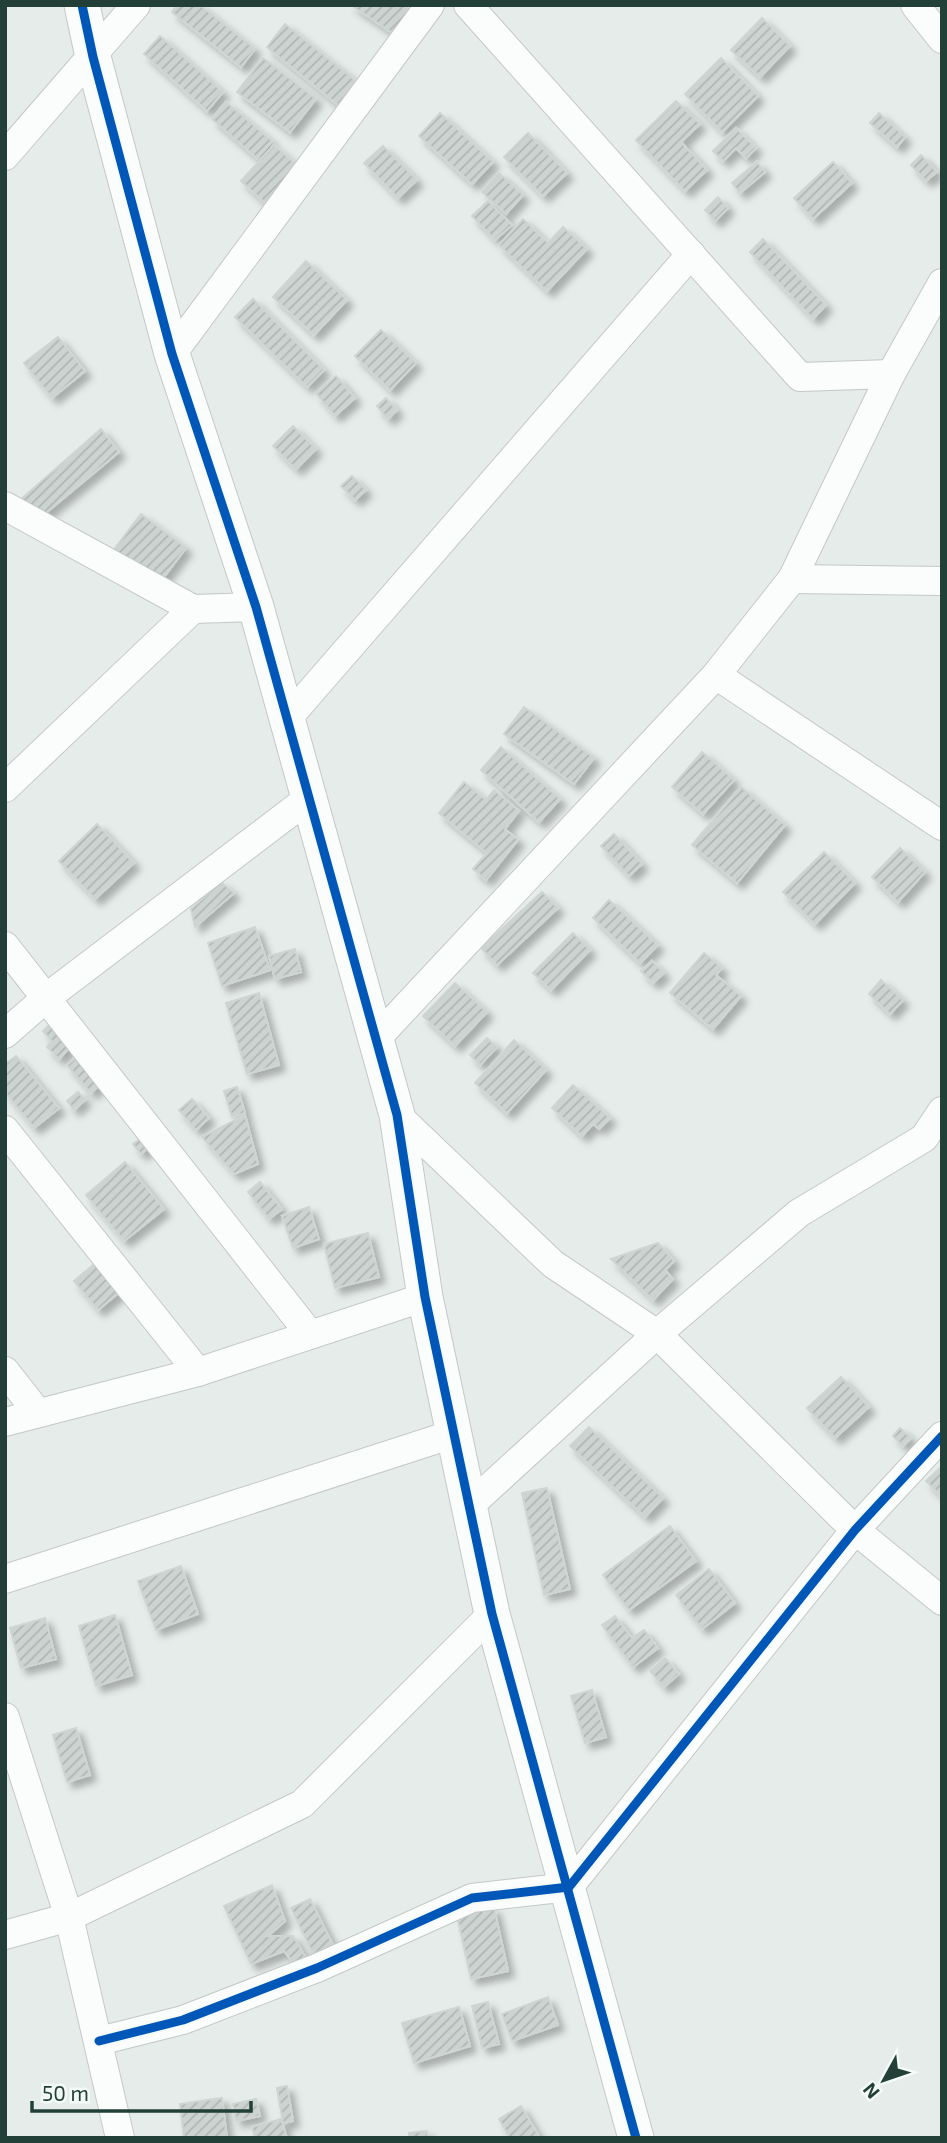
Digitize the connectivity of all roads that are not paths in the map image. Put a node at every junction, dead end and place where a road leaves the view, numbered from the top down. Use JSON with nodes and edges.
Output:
{"nodes":[{"id":1,"x":82,"y":5,"type":"edge"},
{"id":2,"x":136,"y":5,"type":"edge"},
{"id":3,"x":430,"y":5,"type":"edge"},
{"id":4,"x":915,"y":5,"type":"edge"},
{"id":5,"x":476,"y":8,"type":"edge"},
{"id":6,"x":942,"y":39,"type":"edge"},
{"id":7,"x":93,"y":57,"type":"junction"},
{"id":8,"x":5,"y":156,"type":"edge"},
{"id":9,"x":691,"y":254,"type":"junction"},
{"id":10,"x":942,"y":283,"type":"edge"},
{"id":11,"x":172,"y":354,"type":"junction"},
{"id":12,"x":891,"y":374,"type":"junction"},
{"id":13,"x":5,"y":506,"type":"edge"},
{"id":14,"x":792,"y":579,"type":"junction"},
{"id":15,"x":942,"y":581,"type":"edge"},
{"id":16,"x":256,"y":607,"type":"junction"},
{"id":17,"x":193,"y":609,"type":"junction"},
{"id":18,"x":716,"y":675,"type":"junction"},
{"id":19,"x":288,"y":719,"type":"junction"},
{"id":20,"x":5,"y":788,"type":"edge"},
{"id":21,"x":309,"y":798,"type":"junction"},
{"id":22,"x":942,"y":826,"type":"edge"},
{"id":23,"x":5,"y":946,"type":"edge"},
{"id":24,"x":46,"y":998,"type":"junction"},
{"id":25,"x":5,"y":1034,"type":"edge"},
{"id":26,"x":375,"y":1040,"type":"junction"},
{"id":27,"x":942,"y":1111,"type":"edge"},
{"id":28,"x":397,"y":1115,"type":"junction"},
{"id":29,"x":5,"y":1130,"type":"edge"},
{"id":30,"x":933,"y":1136,"type":"edge"},
{"id":31,"x":425,"y":1297,"type":"junction"},
{"id":32,"x":309,"y":1333,"type":"junction"},
{"id":33,"x":657,"y":1334,"type":"junction"},
{"id":34,"x":5,"y":1371,"type":"edge"},
{"id":35,"x":198,"y":1372,"type":"junction"},
{"id":36,"x":38,"y":1413,"type":"junction"},
{"id":37,"x":5,"y":1422,"type":"edge"},
{"id":38,"x":453,"y":1434,"type":"junction"},
{"id":39,"x":942,"y":1436,"type":"edge"},
{"id":40,"x":468,"y":1507,"type":"junction"},
{"id":41,"x":855,"y":1530,"type":"junction"},
{"id":42,"x":5,"y":1579,"type":"edge"},
{"id":43,"x":942,"y":1601,"type":"edge"},
{"id":44,"x":492,"y":1614,"type":"junction"},
{"id":45,"x":5,"y":1717,"type":"edge"},
{"id":46,"x":569,"y":1886,"type":"junction"},
{"id":47,"x":69,"y":1917,"type":"junction"},
{"id":48,"x":5,"y":1935,"type":"edge"},
{"id":49,"x":99,"y":2041,"type":"junction"},
{"id":50,"x":120,"y":2138,"type":"edge"},
{"id":51,"x":636,"y":2138,"type":"edge"}],
"edges":[{"from":1,"to":7,"type":"street"},
{"from":2,"to":7,"type":"street"},
{"from":3,"to":11,"type":"street"},
{"from":4,"to":6,"type":"street"},
{"from":5,"to":9,"type":"street"},
{"from":7,"to":8,"type":"street"},
{"from":7,"to":11,"type":"street"},
{"from":9,"to":12,"type":"street"},
{"from":9,"to":19,"type":"street"},
{"from":10,"to":12,"type":"street"},
{"from":11,"to":16,"type":"street"},
{"from":12,"to":14,"type":"street"},
{"from":13,"to":17,"type":"street"},
{"from":14,"to":15,"type":"street"},
{"from":14,"to":18,"type":"street"},
{"from":16,"to":17,"type":"street"},
{"from":16,"to":19,"type":"street"},
{"from":17,"to":20,"type":"street"},
{"from":18,"to":22,"type":"street"},
{"from":18,"to":26,"type":"street"},
{"from":19,"to":21,"type":"street"},
{"from":21,"to":24,"type":"street"},
{"from":21,"to":26,"type":"street"},
{"from":23,"to":24,"type":"street"},
{"from":24,"to":25,"type":"street"},
{"from":24,"to":32,"type":"street"},
{"from":26,"to":28,"type":"street"},
{"from":27,"to":30,"type":"street"},
{"from":28,"to":31,"type":"street"},
{"from":28,"to":33,"type":"street"},
{"from":29,"to":35,"type":"street"},
{"from":30,"to":33,"type":"street"},
{"from":31,"to":32,"type":"street"},
{"from":31,"to":38,"type":"street"},
{"from":32,"to":35,"type":"street"},
{"from":33,"to":40,"type":"street"},
{"from":33,"to":41,"type":"street"},
{"from":34,"to":36,"type":"street"},
{"from":35,"to":36,"type":"street"},
{"from":36,"to":37,"type":"street"},
{"from":38,"to":40,"type":"street"},
{"from":38,"to":42,"type":"street"},
{"from":39,"to":41,"type":"street"},
{"from":40,"to":44,"type":"street"},
{"from":41,"to":43,"type":"street"},
{"from":41,"to":46,"type":"street"},
{"from":44,"to":46,"type":"street"},
{"from":44,"to":47,"type":"street"},
{"from":45,"to":47,"type":"street"},
{"from":46,"to":49,"type":"street"},
{"from":46,"to":51,"type":"street"},
{"from":47,"to":48,"type":"street"},
{"from":47,"to":49,"type":"street"},
{"from":49,"to":50,"type":"street"}]}
